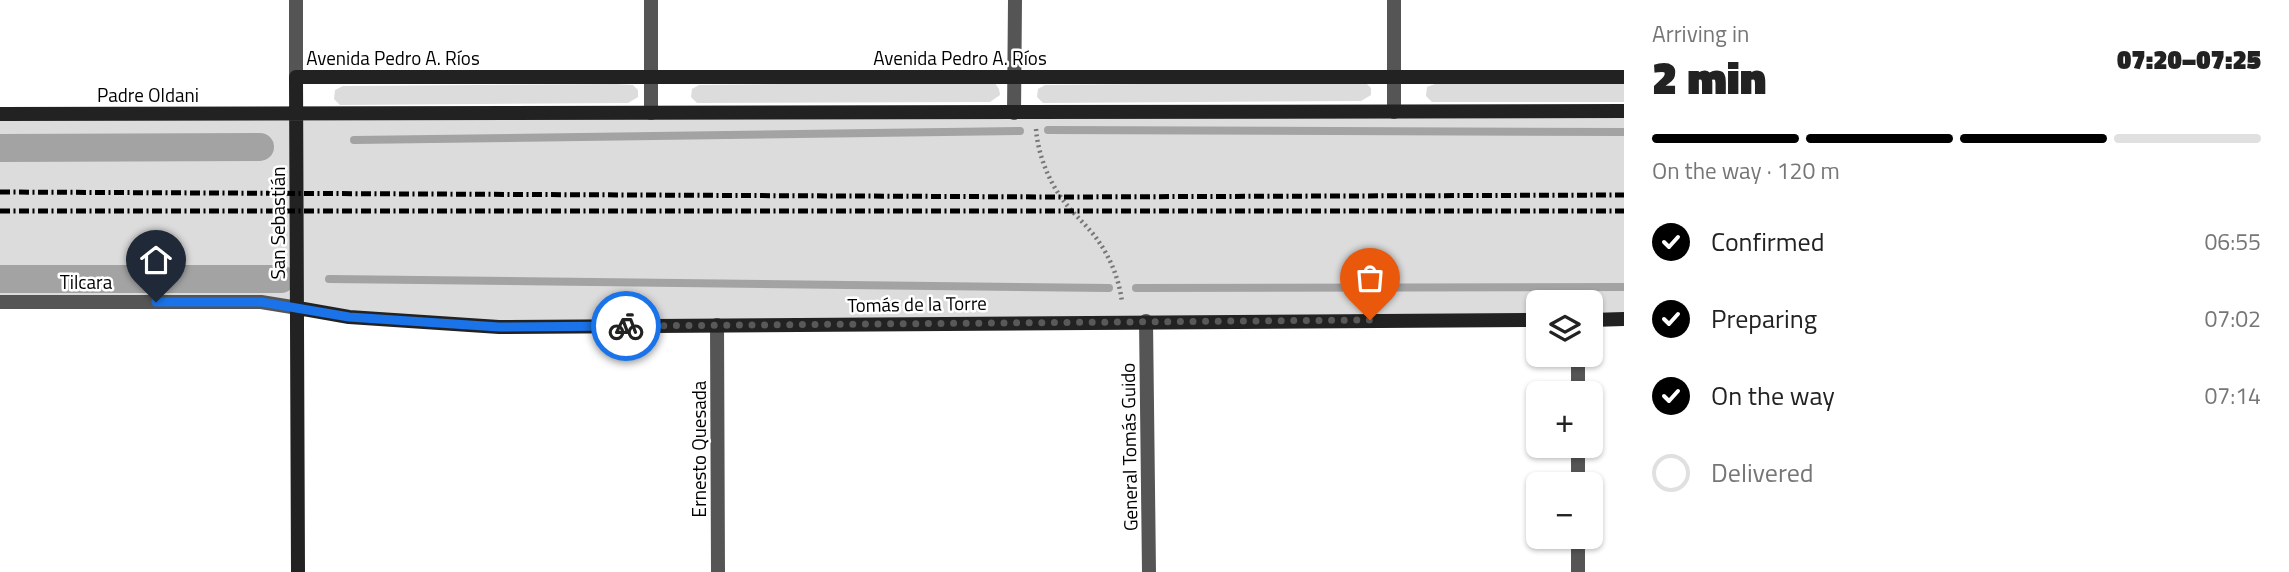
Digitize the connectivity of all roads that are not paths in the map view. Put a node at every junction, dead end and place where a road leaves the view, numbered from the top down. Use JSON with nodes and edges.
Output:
{"nodes":[{"id":1,"x":296,"y":0,"type":"edge"},
{"id":2,"x":652,"y":0,"type":"edge"},
{"id":3,"x":1015,"y":0,"type":"edge"},
{"id":4,"x":1394,"y":0,"type":"edge"},
{"id":5,"x":651,"y":77,"type":"junction"},
{"id":6,"x":1015,"y":77,"type":"junction"},
{"id":7,"x":1394,"y":77,"type":"junction"},
{"id":8,"x":1624,"y":77,"type":"edge"},
{"id":9,"x":296,"y":78,"type":"junction"},
{"id":10,"x":1624,"y":111,"type":"edge"},
{"id":11,"x":1394,"y":112,"type":"junction"},
{"id":12,"x":652,"y":113,"type":"junction"},
{"id":13,"x":1014,"y":113,"type":"junction"},
{"id":14,"x":0,"y":114,"type":"edge"},
{"id":15,"x":297,"y":114,"type":"junction"},
{"id":16,"x":0,"y":302,"type":"edge"},
{"id":17,"x":298,"y":308,"type":"junction"},
{"id":18,"x":1624,"y":319,"type":"edge"},
{"id":19,"x":1526,"y":320,"type":"edge"},
{"id":20,"x":1603,"y":320,"type":"edge"},
{"id":21,"x":1146,"y":321,"type":"junction"},
{"id":22,"x":717,"y":325,"type":"junction"},
{"id":23,"x":1578,"y":549,"type":"edge"},
{"id":24,"x":298,"y":572,"type":"edge"},
{"id":25,"x":718,"y":572,"type":"edge"},
{"id":26,"x":1149,"y":572,"type":"edge"},
{"id":27,"x":1578,"y":572,"type":"edge"}],
"edges":[{"from":1,"to":9,"type":"street","name":"San Sebastián"},
{"from":2,"to":5,"type":"street"},
{"from":3,"to":6,"type":"street"},
{"from":4,"to":7,"type":"street"},
{"from":5,"to":6,"type":"main road","name":"Avenida Pedro A. Ríos"},
{"from":5,"to":9,"type":"main road","name":"Avenida Pedro A. Ríos"},
{"from":5,"to":12,"type":"street"},
{"from":6,"to":7,"type":"main road","name":"Avenida Pedro A. Ríos"},
{"from":6,"to":13,"type":"street"},
{"from":7,"to":8,"type":"main road","name":"Avenida Pedro A. Ríos"},
{"from":7,"to":11,"type":"street"},
{"from":9,"to":15,"type":"main road","name":"San Sebastián"},
{"from":10,"to":11,"type":"main road"},
{"from":11,"to":13,"type":"main road"},
{"from":12,"to":13,"type":"main road"},
{"from":12,"to":15,"type":"main road"},
{"from":14,"to":15,"type":"main road","name":"Padre Oldani"},
{"from":15,"to":17,"type":"main road","name":"San Sebastián"},
{"from":16,"to":17,"type":"street","name":"Tilcara"},
{"from":17,"to":22,"type":"main road","name":"Tomás de la Torre"},
{"from":17,"to":24,"type":"main road","name":"San Sebastián"},
{"from":18,"to":20,"type":"main road"},
{"from":19,"to":21,"type":"main road","name":"Tomás de la Torre"},
{"from":21,"to":22,"type":"main road","name":"Tomás de la Torre"},
{"from":21,"to":26,"type":"street","name":"General Tomás Guido"},
{"from":22,"to":25,"type":"street","name":"Ernesto Quesada"},
{"from":23,"to":27,"type":"street"}]}
